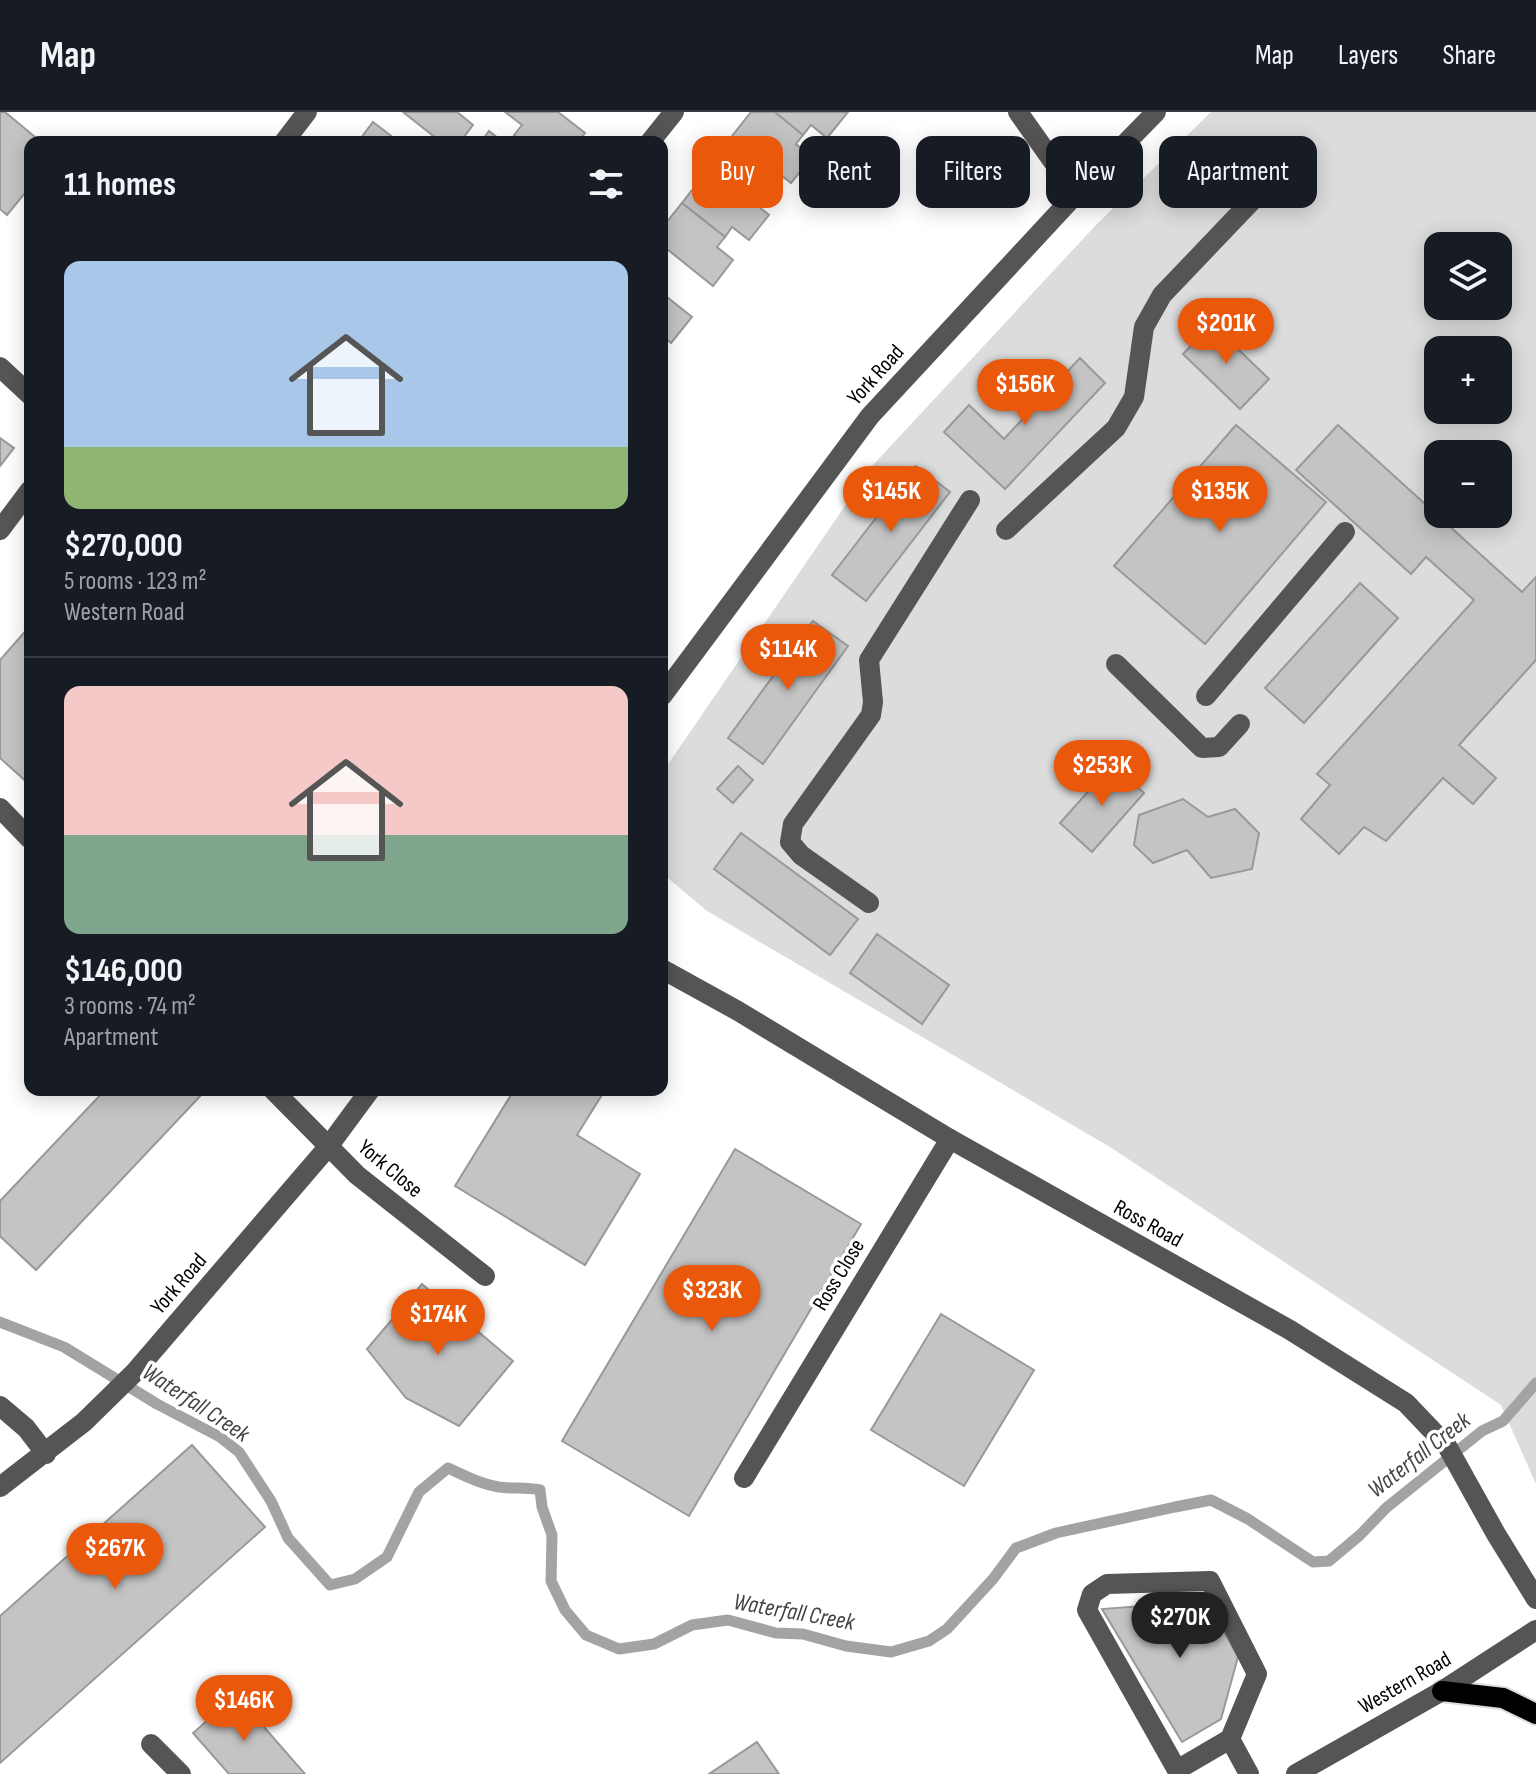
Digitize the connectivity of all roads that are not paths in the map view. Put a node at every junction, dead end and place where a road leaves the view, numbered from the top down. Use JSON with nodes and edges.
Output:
{"nodes":[{"id":1,"x":307,"y":112,"type":"edge"},
{"id":2,"x":674,"y":112,"type":"edge"},
{"id":3,"x":1018,"y":112,"type":"edge"},
{"id":4,"x":1156,"y":112,"type":"edge"},
{"id":5,"x":289,"y":136,"type":"edge"},
{"id":6,"x":655,"y":136,"type":"edge"},
{"id":7,"x":1133,"y":136,"type":"edge"},
{"id":8,"x":1046,"y":152,"type":"edge"},
{"id":9,"x":1063,"y":208,"type":"edge"},
{"id":10,"x":1245,"y":208,"type":"edge"},
{"id":11,"x":0,"y":367,"type":"edge"},
{"id":12,"x":24,"y":389,"type":"edge"},
{"id":13,"x":24,"y":498,"type":"edge"},
{"id":14,"x":970,"y":500,"type":"dead end"},
{"id":15,"x":0,"y":530,"type":"edge"},
{"id":16,"x":1006,"y":530,"type":"dead end"},
{"id":17,"x":1345,"y":532,"type":"dead end"},
{"id":18,"x":1116,"y":664,"type":"dead end"},
{"id":19,"x":668,"y":688,"type":"edge"},
{"id":20,"x":1206,"y":696,"type":"dead end"},
{"id":21,"x":1240,"y":724,"type":"dead end"},
{"id":22,"x":0,"y":808,"type":"edge"},
{"id":23,"x":24,"y":833,"type":"edge"},
{"id":24,"x":869,"y":903,"type":"dead end"},
{"id":25,"x":668,"y":972,"type":"edge"},
{"id":26,"x":279,"y":1096,"type":"edge"},
{"id":27,"x":366,"y":1096,"type":"edge"},
{"id":28,"x":950,"y":1139,"type":"junction"},
{"id":29,"x":328,"y":1147,"type":"junction"},
{"id":30,"x":485,"y":1276,"type":"dead end"},
{"id":31,"x":0,"y":1406,"type":"edge"},
{"id":32,"x":46,"y":1454,"type":"junction"},
{"id":33,"x":744,"y":1478,"type":"dead end"},
{"id":34,"x":0,"y":1487,"type":"edge"},
{"id":35,"x":1536,"y":1599,"type":"edge"},
{"id":36,"x":1536,"y":1630,"type":"edge"},
{"id":37,"x":1442,"y":1691,"type":"junction"},
{"id":38,"x":1536,"y":1714,"type":"edge"},
{"id":39,"x":1230,"y":1739,"type":"junction"},
{"id":40,"x":151,"y":1744,"type":"dead end"},
{"id":41,"x":181,"y":1774,"type":"edge"},
{"id":42,"x":1249,"y":1774,"type":"edge"},
{"id":43,"x":1296,"y":1774,"type":"edge"}],
"edges":[{"from":1,"to":5,"type":"street"},
{"from":2,"to":6,"type":"street"},
{"from":3,"to":8,"type":"street"},
{"from":4,"to":7,"type":"street","name":"York Road"},
{"from":9,"to":19,"type":"street","name":"York Road"},
{"from":10,"to":16,"type":"street"},
{"from":11,"to":12,"type":"street"},
{"from":13,"to":15,"type":"street"},
{"from":14,"to":24,"type":"street"},
{"from":17,"to":20,"type":"street"},
{"from":18,"to":21,"type":"street"},
{"from":22,"to":23,"type":"street"},
{"from":25,"to":28,"type":"street","name":"Ross Road"},
{"from":26,"to":29,"type":"street","name":"York Close"},
{"from":27,"to":29,"type":"street","name":"York Road"},
{"from":28,"to":33,"type":"street","name":"Ross Close"},
{"from":28,"to":35,"type":"street","name":"Ross Road"},
{"from":29,"to":30,"type":"street","name":"York Close"},
{"from":29,"to":32,"type":"street","name":"York Road"},
{"from":31,"to":32,"type":"street"},
{"from":32,"to":34,"type":"street","name":"York Road"},
{"from":36,"to":37,"type":"street","name":"Western Road"},
{"from":37,"to":38,"type":"main road"},
{"from":37,"to":43,"type":"street","name":"Western Road"},
{"from":39,"to":39,"type":"street"},
{"from":39,"to":42,"type":"street"},
{"from":40,"to":41,"type":"street"}]}
